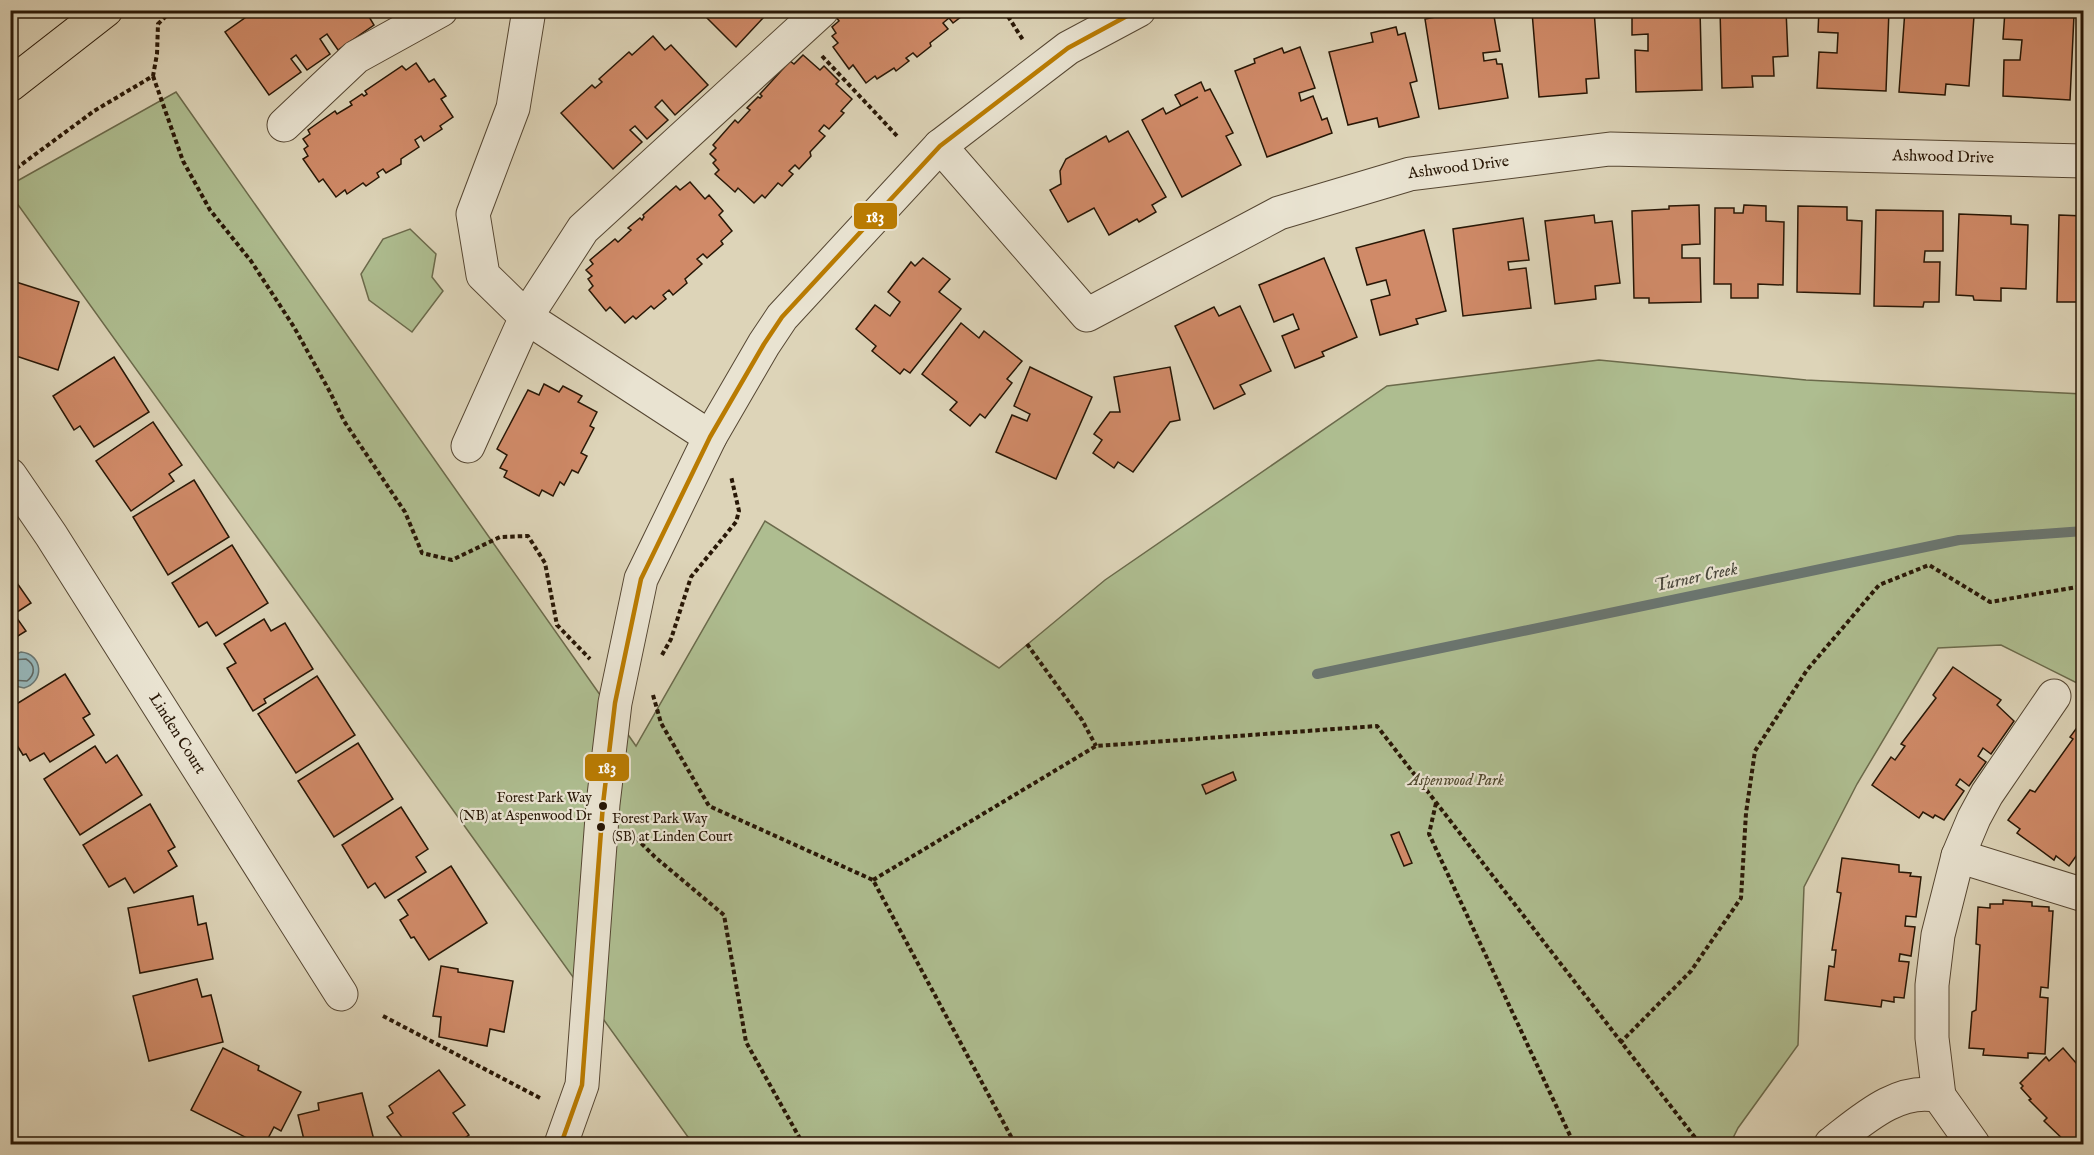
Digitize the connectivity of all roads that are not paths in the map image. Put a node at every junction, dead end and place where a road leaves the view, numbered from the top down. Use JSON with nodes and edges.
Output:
{"nodes":[{"id":1,"x":106,"y":10,"type":"edge"},
{"id":2,"x":441,"y":10,"type":"edge"},
{"id":3,"x":529,"y":10,"type":"edge"},
{"id":4,"x":1139,"y":10,"type":"edge"},
{"id":5,"x":811,"y":21,"type":"edge"},
{"id":6,"x":10,"y":85,"type":"edge"},
{"id":7,"x":284,"y":125,"type":"dead end"},
{"id":8,"x":940,"y":146,"type":"junction"},
{"id":9,"x":2084,"y":161,"type":"edge"},
{"id":10,"x":526,"y":317,"type":"junction"},
{"id":11,"x":710,"y":437,"type":"junction"},
{"id":12,"x":468,"y":446,"type":"dead end"},
{"id":13,"x":10,"y":474,"type":"edge"},
{"id":14,"x":2054,"y":696,"type":"dead end"},
{"id":15,"x":1958,"y":856,"type":"junction"},
{"id":16,"x":2084,"y":895,"type":"edge"},
{"id":17,"x":342,"y":994,"type":"dead end"},
{"id":18,"x":1939,"y":1096,"type":"junction"},
{"id":19,"x":566,"y":1130,"type":"edge"},
{"id":20,"x":1830,"y":1144,"type":"edge"},
{"id":21,"x":1973,"y":1144,"type":"edge"}],
"edges":[{"from":1,"to":6,"type":"main road"},
{"from":2,"to":7,"type":"street"},
{"from":3,"to":10,"type":"street"},
{"from":4,"to":8,"type":"street"},
{"from":5,"to":10,"type":"street"},
{"from":8,"to":9,"type":"street","name":"Ashwood Drive"},
{"from":8,"to":11,"type":"street"},
{"from":10,"to":11,"type":"street"},
{"from":10,"to":12,"type":"street"},
{"from":11,"to":19,"type":"street"},
{"from":13,"to":17,"type":"street","name":"Linden Court"},
{"from":14,"to":15,"type":"street"},
{"from":15,"to":16,"type":"street"},
{"from":15,"to":18,"type":"street"},
{"from":18,"to":20,"type":"street"},
{"from":18,"to":21,"type":"street"}]}
